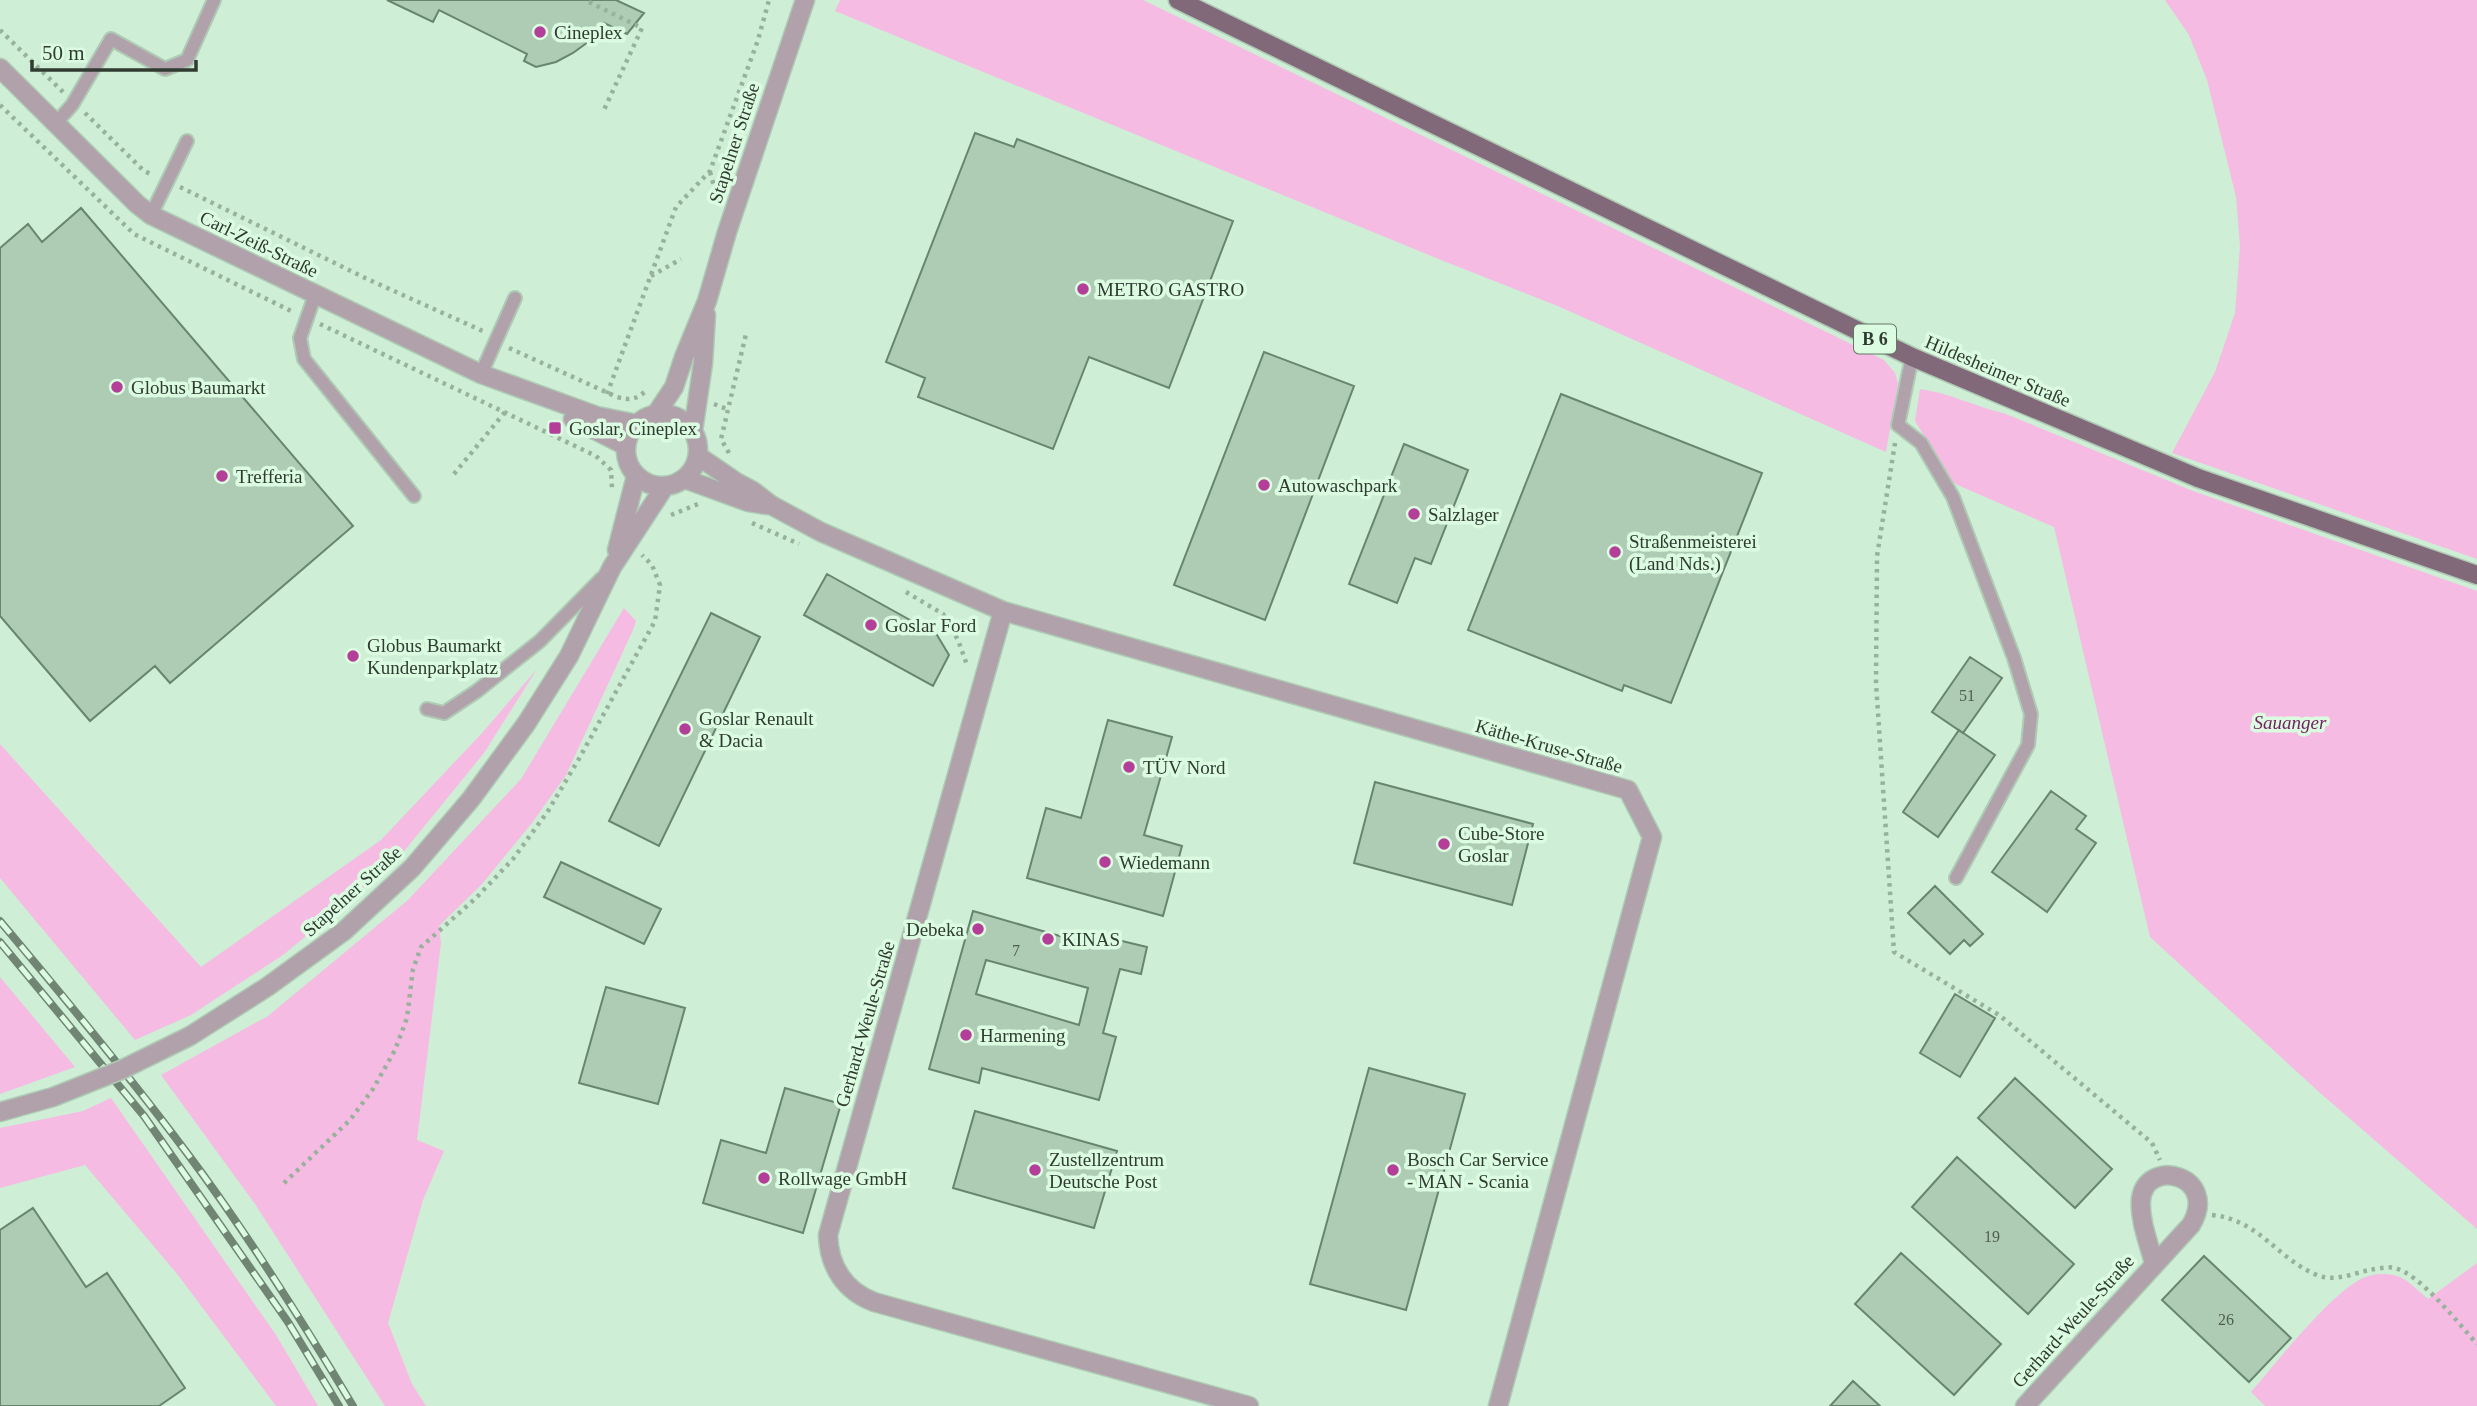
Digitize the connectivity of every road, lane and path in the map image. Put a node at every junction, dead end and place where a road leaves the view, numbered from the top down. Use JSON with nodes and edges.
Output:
{"nodes":[{"id":1,"x":214,"y":0,"type":"edge"},
{"id":2,"x":769,"y":0,"type":"edge"},
{"id":3,"x":805,"y":0,"type":"edge"},
{"id":4,"x":1178,"y":0,"type":"edge"},
{"id":5,"x":589,"y":2,"type":"edge"},
{"id":6,"x":0,"y":30,"type":"edge"},
{"id":7,"x":0,"y":68,"type":"edge"},
{"id":8,"x":74,"y":102,"type":"junction"},
{"id":9,"x":603,"y":112,"type":"dead end"},
{"id":10,"x":56,"y":123,"type":"junction"},
{"id":11,"x":187,"y":141,"type":"dead end"},
{"id":12,"x":168,"y":181,"type":"junction"},
{"id":13,"x":151,"y":215,"type":"junction"},
{"id":14,"x":681,"y":259,"type":"dead end"},
{"id":15,"x":650,"y":277,"type":"junction"},
{"id":16,"x":315,"y":295,"type":"junction"},
{"id":17,"x":515,"y":298,"type":"dead end"},
{"id":18,"x":707,"y":301,"type":"junction"},
{"id":19,"x":746,"y":334,"type":"dead end"},
{"id":20,"x":495,"y":342,"type":"junction"},
{"id":21,"x":1912,"y":357,"type":"junction"},
{"id":22,"x":481,"y":374,"type":"junction"},
{"id":23,"x":674,"y":387,"type":"junction"},
{"id":24,"x":607,"y":394,"type":"junction"},
{"id":25,"x":541,"y":398,"type":"junction"},
{"id":26,"x":697,"y":398,"type":"junction"},
{"id":27,"x":727,"y":409,"type":"junction"},
{"id":28,"x":505,"y":412,"type":"dead end"},
{"id":29,"x":656,"y":414,"type":"junction"},
{"id":30,"x":597,"y":416,"type":"junction"},
{"id":31,"x":637,"y":424,"type":"junction"},
{"id":32,"x":1898,"y":425,"type":"junction"},
{"id":33,"x":693,"y":431,"type":"junction"},
{"id":34,"x":626,"y":446,"type":"junction"},
{"id":35,"x":698,"y":456,"type":"junction"},
{"id":36,"x":454,"y":474,"type":"dead end"},
{"id":37,"x":636,"y":476,"type":"junction"},
{"id":38,"x":685,"y":479,"type":"junction"},
{"id":39,"x":666,"y":486,"type":"junction"},
{"id":40,"x":733,"y":488,"type":"junction"},
{"id":41,"x":414,"y":496,"type":"dead end"},
{"id":42,"x":745,"y":520,"type":"dead end"},
{"id":43,"x":666,"y":521,"type":"dead end"},
{"id":44,"x":651,"y":544,"type":"dead end"},
{"id":45,"x":802,"y":546,"type":"dead end"},
{"id":46,"x":625,"y":547,"type":"junction"},
{"id":47,"x":644,"y":556,"type":"junction"},
{"id":48,"x":640,"y":564,"type":"dead end"},
{"id":49,"x":612,"y":567,"type":"junction"},
{"id":50,"x":2477,"y":575,"type":"edge"},
{"id":51,"x":895,"y":587,"type":"dead end"},
{"id":52,"x":1003,"y":611,"type":"junction"},
{"id":53,"x":984,"y":676,"type":"junction"},
{"id":54,"x":428,"y":709,"type":"dead end"},
{"id":55,"x":1956,"y":878,"type":"dead end"},
{"id":56,"x":0,"y":1112,"type":"edge"},
{"id":57,"x":2168,"y":1175,"type":"junction"},
{"id":58,"x":284,"y":1183,"type":"dead end"},
{"id":59,"x":2197,"y":1214,"type":"junction"},
{"id":60,"x":2154,"y":1263,"type":"junction"},
{"id":61,"x":2477,"y":1344,"type":"edge"},
{"id":62,"x":1249,"y":1406,"type":"edge"},
{"id":63,"x":1498,"y":1406,"type":"edge"},
{"id":64,"x":2025,"y":1406,"type":"edge"}],
"edges":[{"from":1,"to":8,"type":"lane"},
{"from":2,"to":15,"type":"path"},
{"from":3,"to":18,"type":"street","name":"Stapelner Straße"},
{"from":4,"to":21,"type":"main road","name":"Hildesheimer Straße","number":"B 6"},
{"from":5,"to":9,"type":"path"},
{"from":6,"to":8,"type":"path"},
{"from":7,"to":10,"type":"street","name":"Carl-Zeiß-Straße"},
{"from":8,"to":10,"type":"lane"},
{"from":8,"to":12,"type":"path"},
{"from":10,"to":13,"type":"street","name":"Carl-Zeiß-Straße"},
{"from":11,"to":12,"type":"lane"},
{"from":12,"to":13,"type":"lane"},
{"from":12,"to":20,"type":"path"},
{"from":13,"to":16,"type":"street","name":"Carl-Zeiß-Straße"},
{"from":14,"to":15,"type":"path"},
{"from":15,"to":24,"type":"path"},
{"from":16,"to":22,"type":"street","name":"Carl-Zeiß-Straße"},
{"from":16,"to":41,"type":"lane"},
{"from":17,"to":20,"type":"lane"},
{"from":18,"to":23,"type":"street","name":"Stapelner Straße"},
{"from":18,"to":26,"type":"street","name":"Stapelner Straße"},
{"from":19,"to":27,"type":"path"},
{"from":20,"to":22,"type":"lane"},
{"from":20,"to":24,"type":"path"},
{"from":21,"to":32,"type":"lane"},
{"from":21,"to":50,"type":"main road","name":"Hildesheimer Straße","number":"B 6"},
{"from":22,"to":25,"type":"street","name":"Carl-Zeiß-Straße"},
{"from":23,"to":24,"type":"path"},
{"from":23,"to":29,"type":"street","name":"Stapelner Straße"},
{"from":24,"to":30,"type":"path"},
{"from":25,"to":30,"type":"street","name":"Carl-Zeiß-Straße"},
{"from":25,"to":34,"type":"street","name":"Carl-Zeiß-Straße"},
{"from":26,"to":27,"type":"path"},
{"from":26,"to":33,"type":"street","name":"Stapelner Straße"},
{"from":27,"to":40,"type":"path"},
{"from":28,"to":36,"type":"path"},
{"from":29,"to":31,"type":"street","name":"Stapelner Straße"},
{"from":29,"to":33,"type":"street"},
{"from":30,"to":31,"type":"street","name":"Carl-Zeiß-Straße"},
{"from":31,"to":34,"type":"street"},
{"from":32,"to":55,"type":"lane"},
{"from":32,"to":57,"type":"path"},
{"from":33,"to":35,"type":"street","name":"Stapelner Straße"},
{"from":34,"to":37,"type":"street"},
{"from":35,"to":38,"type":"street"},
{"from":35,"to":40,"type":"street"},
{"from":37,"to":39,"type":"street"},
{"from":37,"to":49,"type":"street","name":"Stapelner Straße"},
{"from":38,"to":39,"type":"street"},
{"from":38,"to":40,"type":"street"},
{"from":39,"to":46,"type":"street","name":"Stapelner Straße"},
{"from":40,"to":43,"type":"path"},
{"from":40,"to":52,"type":"street"},
{"from":42,"to":45,"type":"path"},
{"from":44,"to":47,"type":"path"},
{"from":46,"to":47,"type":"path"},
{"from":46,"to":49,"type":"street","name":"Stapelner Straße"},
{"from":47,"to":48,"type":"path"},
{"from":47,"to":58,"type":"path"},
{"from":49,"to":54,"type":"lane"},
{"from":49,"to":56,"type":"street","name":"Stapelner Straße","bridge":true},
{"from":51,"to":53,"type":"path"},
{"from":52,"to":53,"type":"street","name":"Gerhard-Weule-Straße"},
{"from":52,"to":63,"type":"street","name":"Käthe-Kruse-Straße"},
{"from":53,"to":62,"type":"street","name":"Gerhard-Weule-Straße"},
{"from":57,"to":59,"type":"street"},
{"from":57,"to":60,"type":"street","name":"Gerhard-Weule-Straße"},
{"from":59,"to":60,"type":"street","name":"Gerhard-Weule-Straße"},
{"from":59,"to":61,"type":"path"},
{"from":60,"to":64,"type":"street","name":"Gerhard-Weule-Straße"}]}
